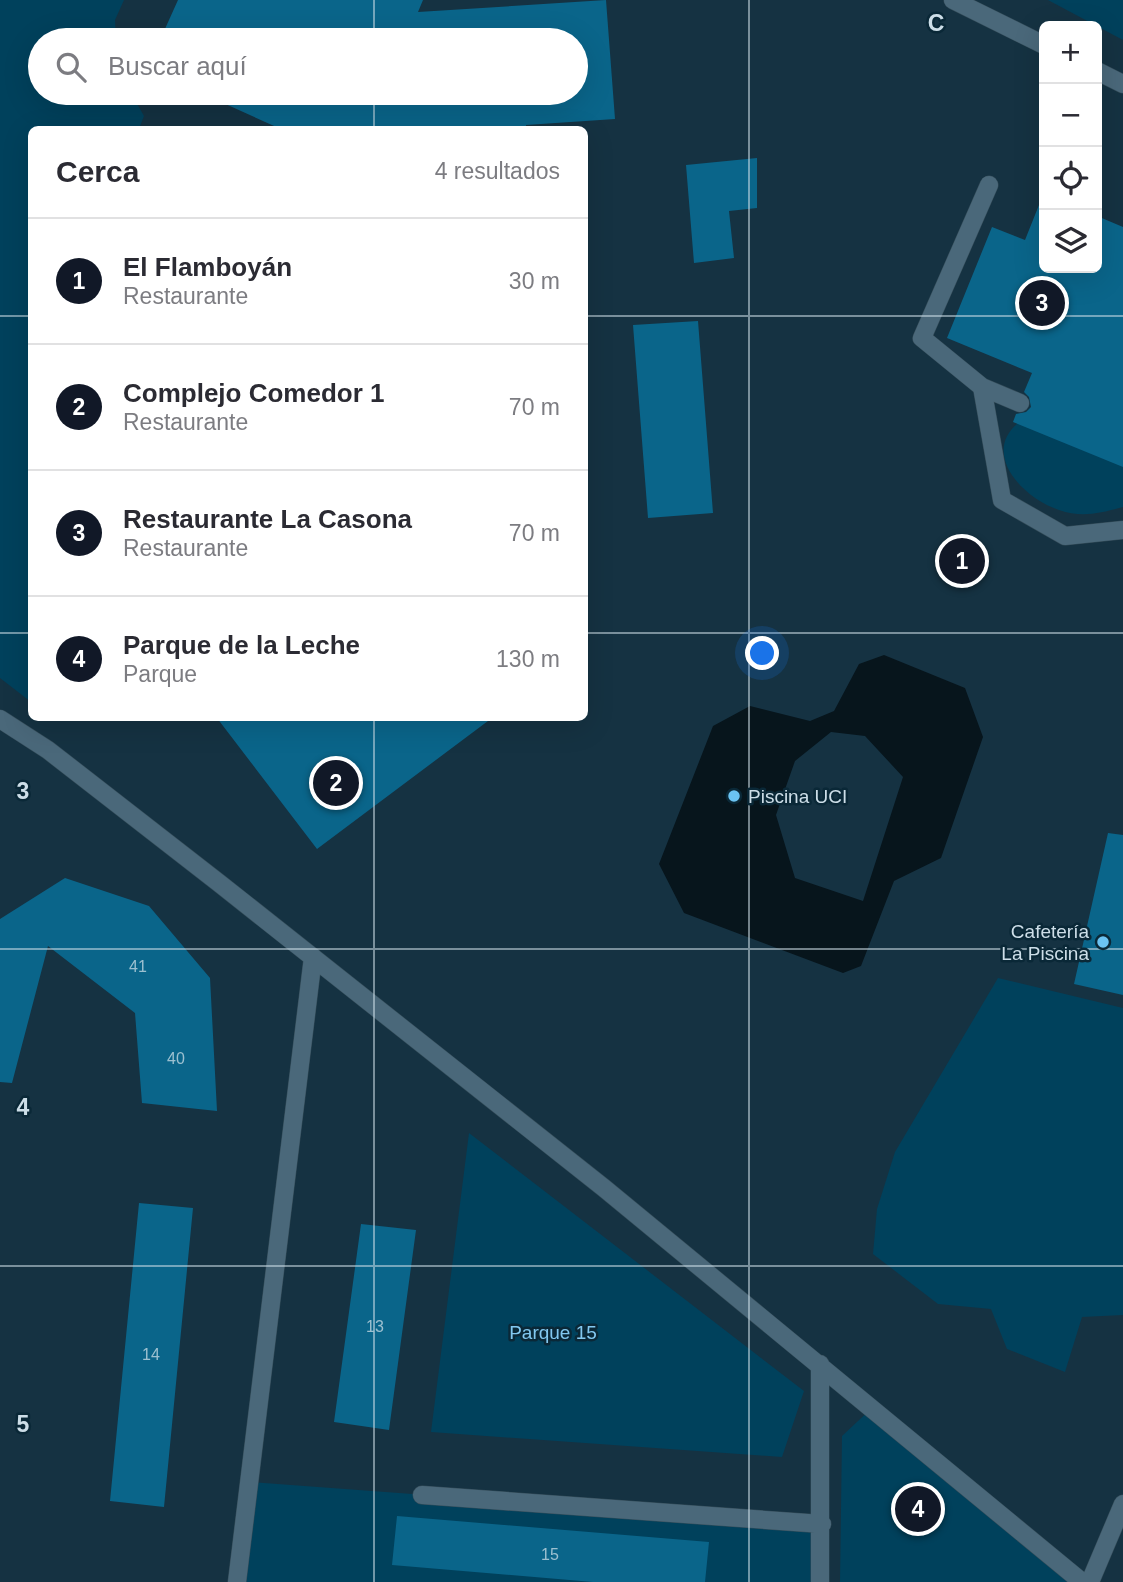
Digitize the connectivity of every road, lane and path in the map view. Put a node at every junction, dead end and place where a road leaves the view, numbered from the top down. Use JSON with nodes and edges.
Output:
{"nodes":[{"id":1,"x":953,"y":0,"type":"edge"},
{"id":2,"x":1039,"y":43,"type":"edge"},
{"id":3,"x":1102,"y":74,"type":"edge"},
{"id":4,"x":1123,"y":84,"type":"edge"},
{"id":5,"x":989,"y":185,"type":"dead end"},
{"id":6,"x":982,"y":387,"type":"junction"},
{"id":7,"x":1020,"y":403,"type":"dead end"},
{"id":8,"x":1123,"y":530,"type":"edge"},
{"id":9,"x":0,"y":719,"type":"edge"},
{"id":10,"x":313,"y":957,"type":"junction"},
{"id":11,"x":820,"y":1364,"type":"junction"},
{"id":12,"x":422,"y":1495,"type":"dead end"},
{"id":13,"x":1123,"y":1504,"type":"edge"},
{"id":14,"x":822,"y":1524,"type":"junction"},
{"id":15,"x":237,"y":1582,"type":"edge"},
{"id":16,"x":820,"y":1582,"type":"edge"},
{"id":17,"x":1082,"y":1582,"type":"edge"},
{"id":18,"x":1090,"y":1582,"type":"edge"}],
"edges":[{"from":1,"to":2,"type":"street"},
{"from":3,"to":4,"type":"street"},
{"from":5,"to":6,"type":"street"},
{"from":6,"to":7,"type":"street"},
{"from":6,"to":8,"type":"street"},
{"from":9,"to":10,"type":"street"},
{"from":10,"to":11,"type":"street"},
{"from":10,"to":15,"type":"street"},
{"from":11,"to":14,"type":"street"},
{"from":11,"to":17,"type":"street"},
{"from":12,"to":14,"type":"street"},
{"from":13,"to":18,"type":"street"},
{"from":14,"to":16,"type":"street"}]}
